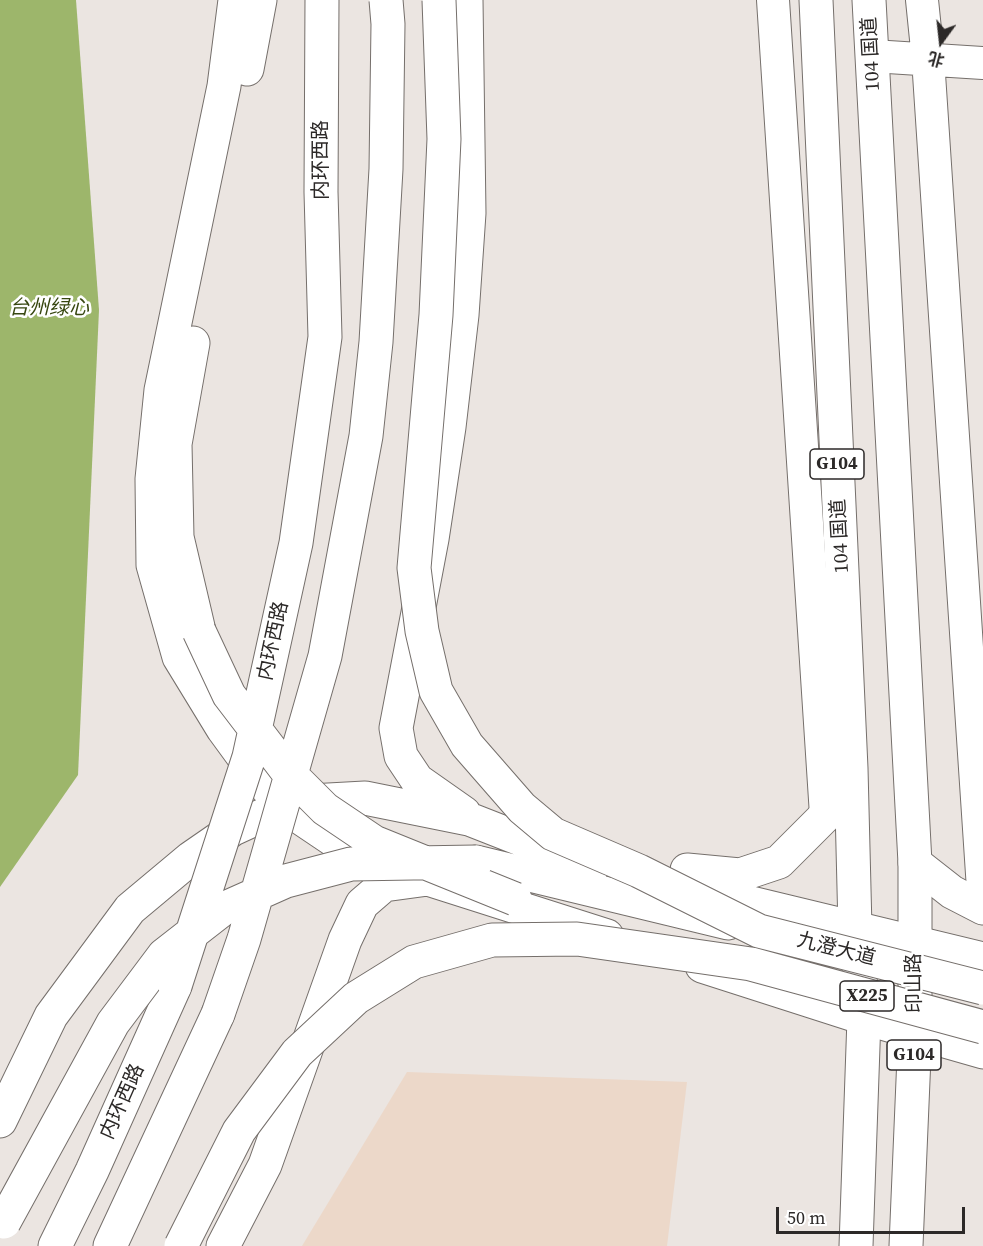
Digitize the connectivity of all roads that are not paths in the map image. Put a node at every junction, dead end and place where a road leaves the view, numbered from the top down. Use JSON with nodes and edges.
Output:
{"nodes":[{"id":1,"x":235,"y":0,"type":"edge"},
{"id":2,"x":260,"y":0,"type":"edge"},
{"id":3,"x":322,"y":0,"type":"edge"},
{"id":4,"x":386,"y":0,"type":"edge"},
{"id":5,"x":439,"y":0,"type":"edge"},
{"id":6,"x":466,"y":0,"type":"edge"},
{"id":7,"x":773,"y":0,"type":"edge"},
{"id":8,"x":816,"y":0,"type":"edge"},
{"id":9,"x":869,"y":0,"type":"edge"},
{"id":10,"x":922,"y":0,"type":"edge"},
{"id":11,"x":872,"y":56,"type":"junction"},
{"id":12,"x":928,"y":59,"type":"junction"},
{"id":13,"x":983,"y":63,"type":"edge"},
{"id":14,"x":851,"y":768,"type":"junction"},
{"id":15,"x":283,"y":806,"type":"junction"},
{"id":16,"x":826,"y":815,"type":"junction"},
{"id":17,"x":478,"y":823,"type":"junction"},
{"id":18,"x":570,"y":859,"type":"junction"},
{"id":19,"x":915,"y":863,"type":"junction"},
{"id":20,"x":428,"y":879,"type":"junction"},
{"id":21,"x":983,"y":889,"type":"edge"},
{"id":22,"x":983,"y":908,"type":"edge"},
{"id":23,"x":855,"y":928,"type":"junction"},
{"id":24,"x":759,"y":931,"type":"junction"},
{"id":25,"x":914,"y":942,"type":"junction"},
{"id":26,"x":983,"y":959,"type":"edge"},
{"id":27,"x":752,"y":964,"type":"junction"},
{"id":28,"x":983,"y":988,"type":"edge"},
{"id":29,"x":864,"y":1018,"type":"junction"},
{"id":30,"x":983,"y":1027,"type":"edge"},
{"id":31,"x":915,"y":1033,"type":"junction"},
{"id":32,"x":983,"y":1052,"type":"edge"},
{"id":33,"x":0,"y":1121,"type":"edge"},
{"id":34,"x":0,"y":1231,"type":"edge"},
{"id":35,"x":54,"y":1246,"type":"edge"},
{"id":36,"x":110,"y":1246,"type":"edge"},
{"id":37,"x":181,"y":1246,"type":"edge"},
{"id":38,"x":223,"y":1246,"type":"edge"},
{"id":39,"x":856,"y":1246,"type":"edge"},
{"id":40,"x":906,"y":1246,"type":"edge"}],
"edges":[{"from":1,"to":15,"type":"main road"},
{"from":2,"to":27,"type":"main road","bridge":true},
{"from":3,"to":35,"type":"main road","name":"内环西路","bridge":true},
{"from":4,"to":36,"type":"main road","bridge":true},
{"from":5,"to":24,"type":"main road","bridge":true},
{"from":6,"to":17,"type":"main road"},
{"from":7,"to":16,"type":"main road"},
{"from":8,"to":14,"type":"main road","name":"104 国道","number":"G104"},
{"from":9,"to":11,"type":"main road","name":"104 国道","number":"G104"},
{"from":10,"to":12,"type":"main road"},
{"from":11,"to":12,"type":"main road"},
{"from":11,"to":19,"type":"main road","name":"104 国道","number":"G104"},
{"from":12,"to":13,"type":"main road"},
{"from":12,"to":21,"type":"main road"},
{"from":14,"to":16,"type":"main road"},
{"from":14,"to":23,"type":"main road","name":"104 国道","number":"G104"},
{"from":15,"to":17,"type":"main road"},
{"from":15,"to":20,"type":"main road"},
{"from":15,"to":33,"type":"main road"},
{"from":16,"to":18,"type":"main road"},
{"from":17,"to":18,"type":"main road"},
{"from":18,"to":23,"type":"main road"},
{"from":19,"to":22,"type":"main road"},
{"from":19,"to":25,"type":"main road","name":"印山路","number":"G104"},
{"from":20,"to":29,"type":"main road"},
{"from":20,"to":38,"type":"main road"},
{"from":23,"to":25,"type":"main road"},
{"from":23,"to":29,"type":"main road","number":"G104"},
{"from":24,"to":28,"type":"main road","name":"九澄大道","number":"X225","bridge":true},
{"from":24,"to":34,"type":"main road","bridge":true},
{"from":25,"to":26,"type":"main road"},
{"from":25,"to":31,"type":"main road","name":"印山路","number":"G104"},
{"from":27,"to":30,"type":"main road","name":"九澄大道","number":"X225","bridge":true},
{"from":27,"to":37,"type":"main road","bridge":true},
{"from":29,"to":31,"type":"main road"},
{"from":29,"to":39,"type":"main road","number":"G104"},
{"from":31,"to":32,"type":"main road"},
{"from":31,"to":40,"type":"main road","name":"印山路","number":"G104"}]}
